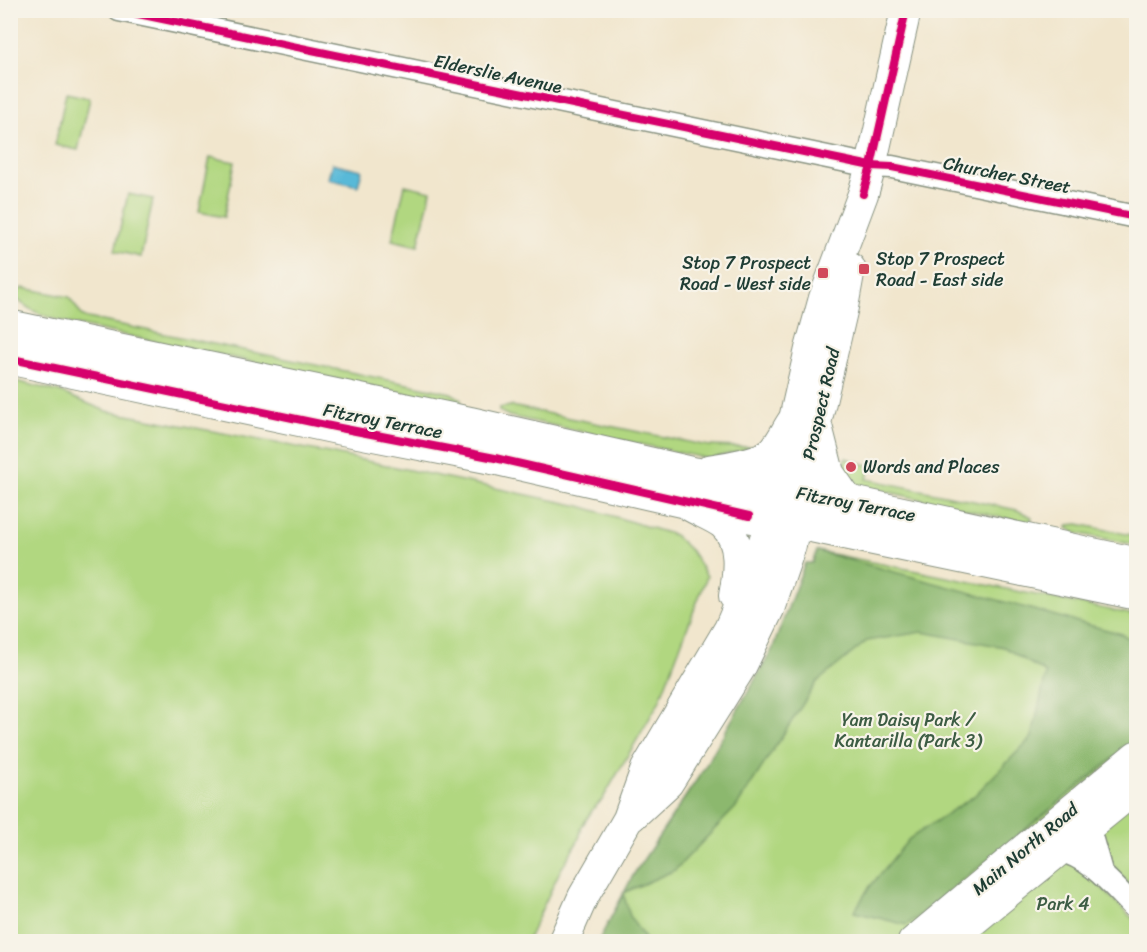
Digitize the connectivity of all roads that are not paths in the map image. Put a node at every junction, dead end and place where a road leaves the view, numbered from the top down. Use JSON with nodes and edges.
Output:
{"nodes":[{"id":1,"x":119,"y":10,"type":"edge"},
{"id":2,"x":906,"y":10,"type":"edge"},
{"id":3,"x":871,"y":166,"type":"junction"},
{"id":4,"x":1137,"y":217,"type":"edge"},
{"id":5,"x":10,"y":312,"type":"edge"},
{"id":6,"x":10,"y":320,"type":"edge"},
{"id":7,"x":10,"y":330,"type":"edge"},
{"id":8,"x":10,"y":358,"type":"edge"},
{"id":9,"x":170,"y":361,"type":"junction"},
{"id":10,"x":114,"y":380,"type":"junction"},
{"id":11,"x":805,"y":423,"type":"junction"},
{"id":12,"x":472,"y":424,"type":"junction"},
{"id":13,"x":335,"y":427,"type":"junction"},
{"id":14,"x":495,"y":458,"type":"junction"},
{"id":15,"x":688,"y":487,"type":"junction"},
{"id":16,"x":849,"y":502,"type":"junction"},
{"id":17,"x":786,"y":506,"type":"junction"},
{"id":18,"x":1042,"y":557,"type":"junction"},
{"id":19,"x":1137,"y":564,"type":"edge"},
{"id":20,"x":1137,"y":593,"type":"edge"},
{"id":21,"x":729,"y":629,"type":"junction"},
{"id":22,"x":1137,"y":756,"type":"edge"},
{"id":23,"x":1137,"y":788,"type":"edge"},
{"id":24,"x":628,"y":819,"type":"junction"},
{"id":25,"x":1088,"y":826,"type":"junction"},
{"id":26,"x":1058,"y":850,"type":"junction"},
{"id":27,"x":1102,"y":875,"type":"junction"},
{"id":28,"x":1137,"y":909,"type":"edge"},
{"id":29,"x":563,"y":942,"type":"edge"},
{"id":30,"x":913,"y":942,"type":"edge"},
{"id":31,"x":946,"y":942,"type":"edge"}],
"edges":[{"from":1,"to":3,"type":"street","name":"Elderslie Avenue"},
{"from":2,"to":3,"type":"main road","name":"Prospect Road"},
{"from":3,"to":4,"type":"street","name":"Churcher Street"},
{"from":3,"to":11,"type":"main road","name":"Prospect Road"},
{"from":5,"to":6,"type":"street"},
{"from":7,"to":9,"type":"highway","name":"Fitzroy Terrace"},
{"from":7,"to":10,"type":"highway"},
{"from":8,"to":10,"type":"highway","name":"Fitzroy Terrace"},
{"from":9,"to":12,"type":"highway","name":"Fitzroy Terrace"},
{"from":9,"to":13,"type":"highway"},
{"from":10,"to":13,"type":"highway","name":"Fitzroy Terrace"},
{"from":11,"to":15,"type":"highway"},
{"from":11,"to":16,"type":"main road"},
{"from":11,"to":17,"type":"main road","name":"Prospect Road"},
{"from":12,"to":14,"type":"highway"},
{"from":12,"to":15,"type":"highway","name":"Fitzroy Terrace"},
{"from":13,"to":14,"type":"highway","name":"Fitzroy Terrace"},
{"from":14,"to":15,"type":"highway","name":"Fitzroy Terrace"},
{"from":15,"to":17,"type":"highway","name":"Fitzroy Terrace"},
{"from":15,"to":21,"type":"main road"},
{"from":16,"to":17,"type":"highway","name":"Fitzroy Terrace"},
{"from":16,"to":18,"type":"highway","name":"Fitzroy Terrace"},
{"from":17,"to":18,"type":"highway","name":"Fitzroy Terrace"},
{"from":17,"to":21,"type":"main road","name":"Prospect Road"},
{"from":17,"to":24,"type":"main road","name":"Prospect Road"},
{"from":18,"to":19,"type":"highway","name":"Fitzroy Terrace"},
{"from":18,"to":20,"type":"highway","name":"Fitzroy Terrace"},
{"from":21,"to":24,"type":"main road","name":"Prospect Road"},
{"from":22,"to":30,"type":"main road","name":"Main North Road"},
{"from":23,"to":25,"type":"main road","name":"Main North Road"},
{"from":24,"to":29,"type":"main road","name":"Prospect Road"},
{"from":25,"to":26,"type":"main road","name":"Main North Road"},
{"from":25,"to":27,"type":"street"},
{"from":26,"to":27,"type":"street"},
{"from":26,"to":31,"type":"main road","name":"Main North Road"},
{"from":27,"to":28,"type":"street"}]}
